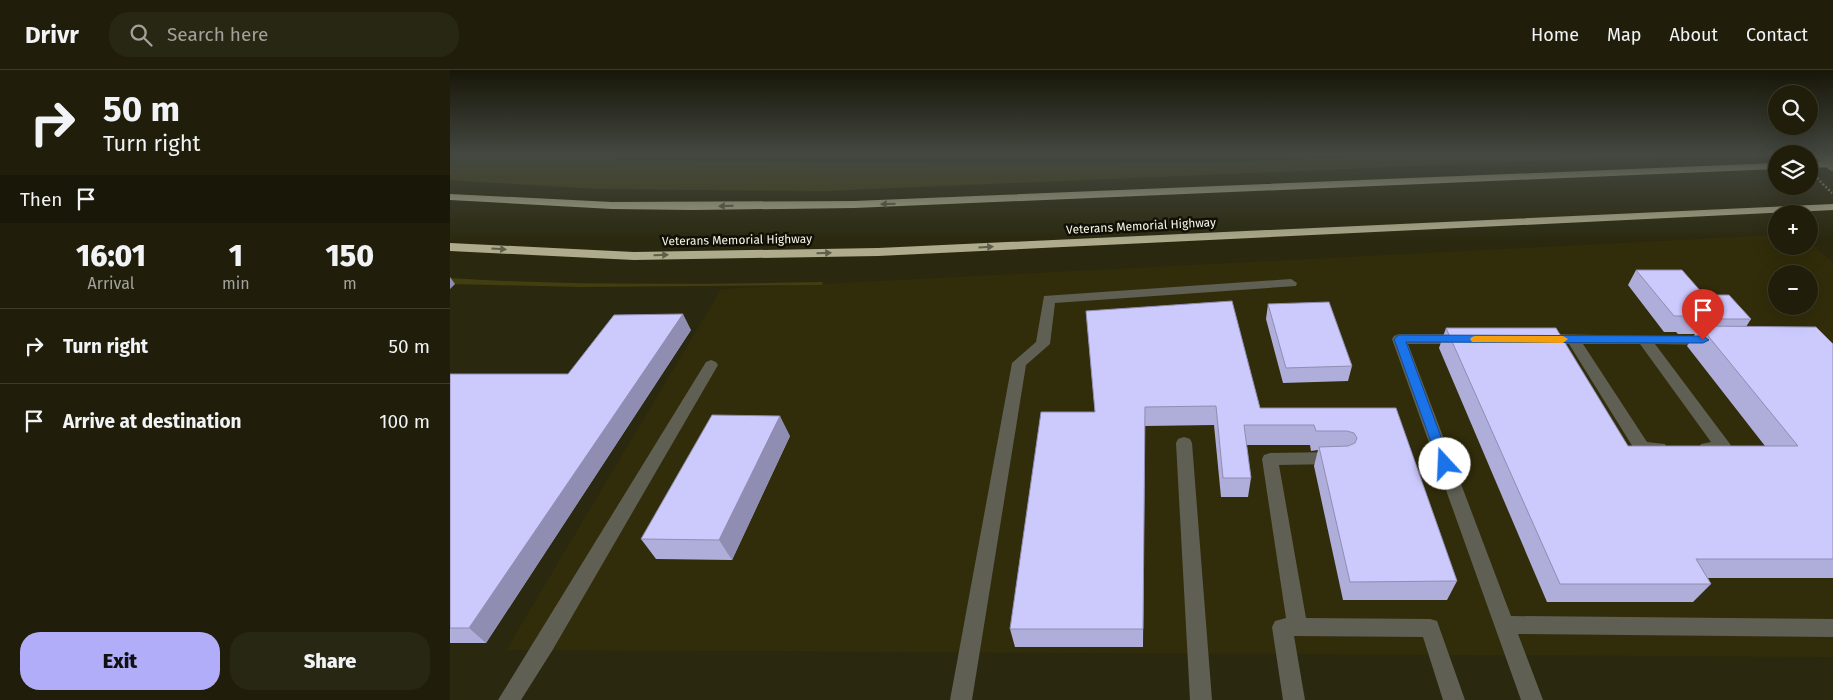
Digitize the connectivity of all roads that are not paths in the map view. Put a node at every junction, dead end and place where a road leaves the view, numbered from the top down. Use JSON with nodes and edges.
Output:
{"nodes":[{"id":1,"x":1373,"y":183,"type":"edge"},
{"id":2,"x":450,"y":197,"type":"edge"},
{"id":3,"x":1833,"y":207,"type":"edge"},
{"id":4,"x":450,"y":247,"type":"edge"},
{"id":5,"x":1291,"y":284,"type":"dead end"},
{"id":6,"x":1476,"y":339,"type":"edge"},
{"id":7,"x":1525,"y":339,"type":"edge"},
{"id":8,"x":1573,"y":340,"type":"junction"},
{"id":9,"x":1644,"y":340,"type":"junction"},
{"id":10,"x":1723,"y":340,"type":"edge"},
{"id":11,"x":711,"y":365,"type":"dead end"},
{"id":12,"x":1184,"y":443,"type":"dead end"},
{"id":13,"x":1342,"y":458,"type":"edge"},
{"id":14,"x":1504,"y":625,"type":"junction"},
{"id":15,"x":1298,"y":628,"type":"junction"},
{"id":16,"x":1833,"y":628,"type":"edge"},
{"id":17,"x":509,"y":700,"type":"edge"},
{"id":18,"x":961,"y":700,"type":"edge"},
{"id":19,"x":1201,"y":700,"type":"edge"},
{"id":20,"x":1294,"y":700,"type":"edge"},
{"id":21,"x":1454,"y":700,"type":"edge"},
{"id":22,"x":1532,"y":700,"type":"edge"}],
"edges":[{"from":1,"to":2,"type":"highway","one_way":true},
{"from":4,"to":3,"type":"highway","name":"Veterans Memorial Highway","one_way":true},
{"from":5,"to":18,"type":"lane"},
{"from":6,"to":14,"type":"lane"},
{"from":7,"to":8,"type":"lane"},
{"from":8,"to":9,"type":"lane"},
{"from":8,"to":9,"type":"lane"},
{"from":9,"to":10,"type":"lane"},
{"from":11,"to":17,"type":"lane"},
{"from":12,"to":19,"type":"lane"},
{"from":13,"to":15,"type":"lane"},
{"from":14,"to":16,"type":"lane"},
{"from":14,"to":22,"type":"lane"},
{"from":15,"to":20,"type":"lane"},
{"from":15,"to":21,"type":"lane"}]}
